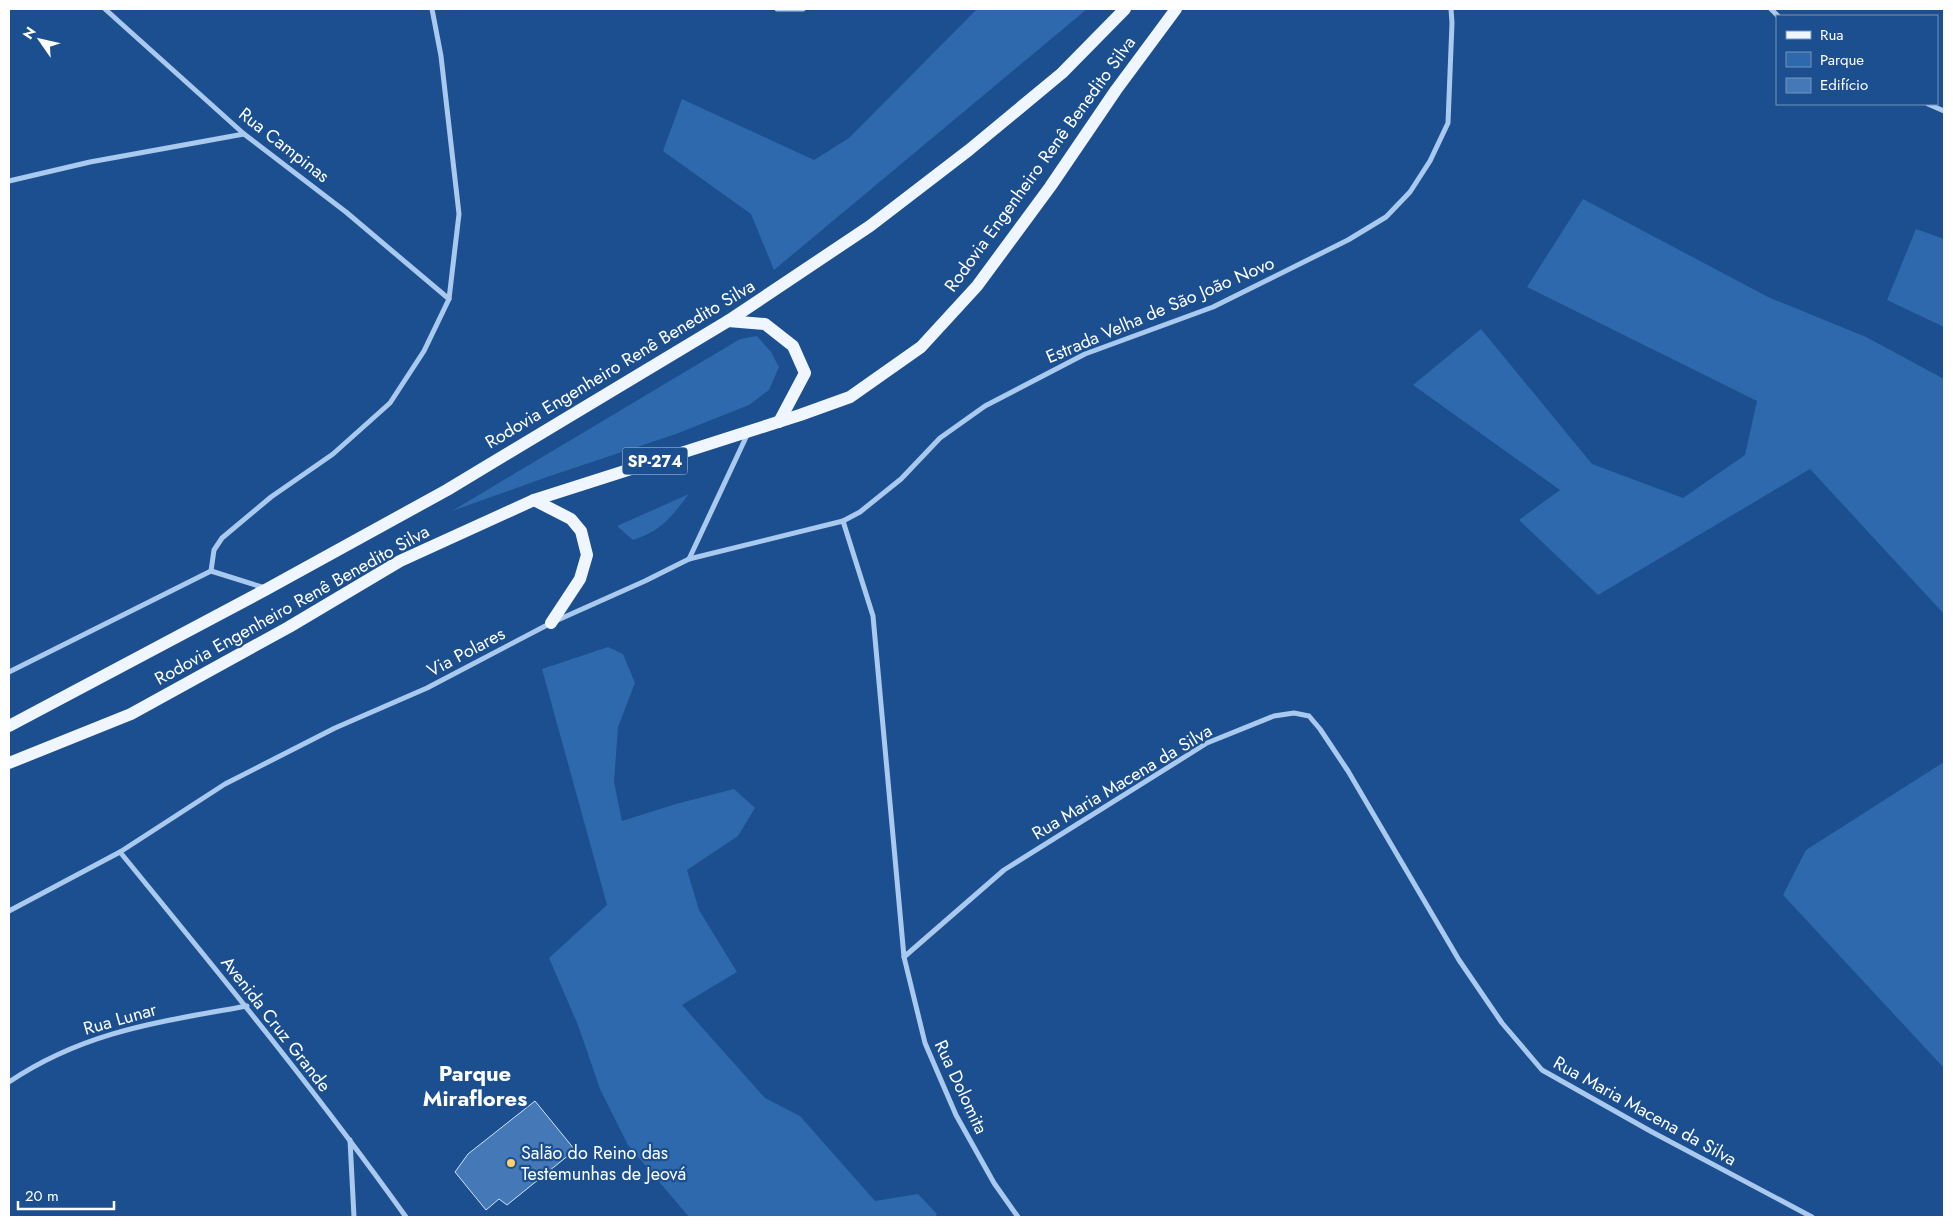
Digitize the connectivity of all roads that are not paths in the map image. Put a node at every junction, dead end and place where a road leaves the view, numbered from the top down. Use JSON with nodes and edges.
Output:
{"nodes":[{"id":1,"x":105,"y":9,"type":"edge"},
{"id":2,"x":432,"y":9,"type":"edge"},
{"id":3,"x":777,"y":9,"type":"edge"},
{"id":4,"x":803,"y":9,"type":"edge"},
{"id":5,"x":1125,"y":9,"type":"edge"},
{"id":6,"x":1176,"y":9,"type":"edge"},
{"id":7,"x":1451,"y":9,"type":"edge"},
{"id":8,"x":1930,"y":105,"type":"edge"},
{"id":9,"x":1944,"y":111,"type":"edge"},
{"id":10,"x":244,"y":134,"type":"junction"},
{"id":11,"x":9,"y":181,"type":"edge"},
{"id":12,"x":449,"y":299,"type":"junction"},
{"id":13,"x":728,"y":321,"type":"junction"},
{"id":14,"x":779,"y":422,"type":"junction"},
{"id":15,"x":749,"y":431,"type":"junction"},
{"id":16,"x":534,"y":500,"type":"junction"},
{"id":17,"x":843,"y":521,"type":"junction"},
{"id":18,"x":688,"y":559,"type":"junction"},
{"id":19,"x":211,"y":571,"type":"junction"},
{"id":20,"x":267,"y":588,"type":"junction"},
{"id":21,"x":551,"y":623,"type":"junction"},
{"id":22,"x":9,"y":672,"type":"edge"},
{"id":23,"x":9,"y":726,"type":"edge"},
{"id":24,"x":9,"y":763,"type":"edge"},
{"id":25,"x":120,"y":852,"type":"junction"},
{"id":26,"x":9,"y":911,"type":"edge"},
{"id":27,"x":904,"y":957,"type":"junction"},
{"id":28,"x":247,"y":1006,"type":"junction"},
{"id":29,"x":9,"y":1082,"type":"edge"},
{"id":30,"x":350,"y":1139,"type":"junction"},
{"id":31,"x":354,"y":1217,"type":"edge"},
{"id":32,"x":406,"y":1217,"type":"edge"},
{"id":33,"x":1018,"y":1217,"type":"edge"},
{"id":34,"x":1812,"y":1217,"type":"edge"}],
"edges":[{"from":1,"to":10,"type":"street","name":"Rua Campinas"},
{"from":2,"to":12,"type":"street"},
{"from":3,"to":4,"type":"street"},
{"from":5,"to":13,"type":"main road","name":"Rodovia Engenheiro Renê Benedito Silva"},
{"from":6,"to":14,"type":"main road","name":"Rodovia Engenheiro Renê Benedito Silva","number":"SP-274"},
{"from":7,"to":17,"type":"street","name":"Estrada Velha de São João Novo"},
{"from":8,"to":9,"type":"street"},
{"from":10,"to":11,"type":"street"},
{"from":10,"to":12,"type":"street","name":"Rua Campinas"},
{"from":12,"to":19,"type":"street"},
{"from":13,"to":14,"type":"main road"},
{"from":13,"to":20,"type":"main road","name":"Rodovia Engenheiro Renê Benedito Silva"},
{"from":14,"to":15,"type":"main road","name":"Rodovia Engenheiro Renê Benedito Silva","number":"SP-274"},
{"from":15,"to":16,"type":"main road","name":"Rodovia Engenheiro Renê Benedito Silva","number":"SP-274"},
{"from":15,"to":18,"type":"street"},
{"from":16,"to":21,"type":"main road"},
{"from":16,"to":24,"type":"main road","name":"Rodovia Engenheiro Renê Benedito Silva","number":"SP-274"},
{"from":17,"to":18,"type":"street","name":"Via Polares"},
{"from":17,"to":27,"type":"street"},
{"from":18,"to":21,"type":"street","name":"Via Polares"},
{"from":19,"to":20,"type":"street"},
{"from":19,"to":22,"type":"street"},
{"from":20,"to":23,"type":"main road","name":"Rodovia Engenheiro Renê Benedito Silva"},
{"from":21,"to":25,"type":"street","name":"Via Polares"},
{"from":25,"to":26,"type":"street","name":"Via Polares"},
{"from":25,"to":28,"type":"street","name":"Avenida Cruz Grande"},
{"from":27,"to":33,"type":"street","name":"Rua Dolomita"},
{"from":27,"to":34,"type":"street","name":"Rua Maria Macena da Silva"},
{"from":28,"to":29,"type":"street","name":"Rua Lunar"},
{"from":28,"to":30,"type":"street","name":"Avenida Cruz Grande"},
{"from":30,"to":31,"type":"street"},
{"from":30,"to":32,"type":"street","name":"Avenida Cruz Grande"}]}
